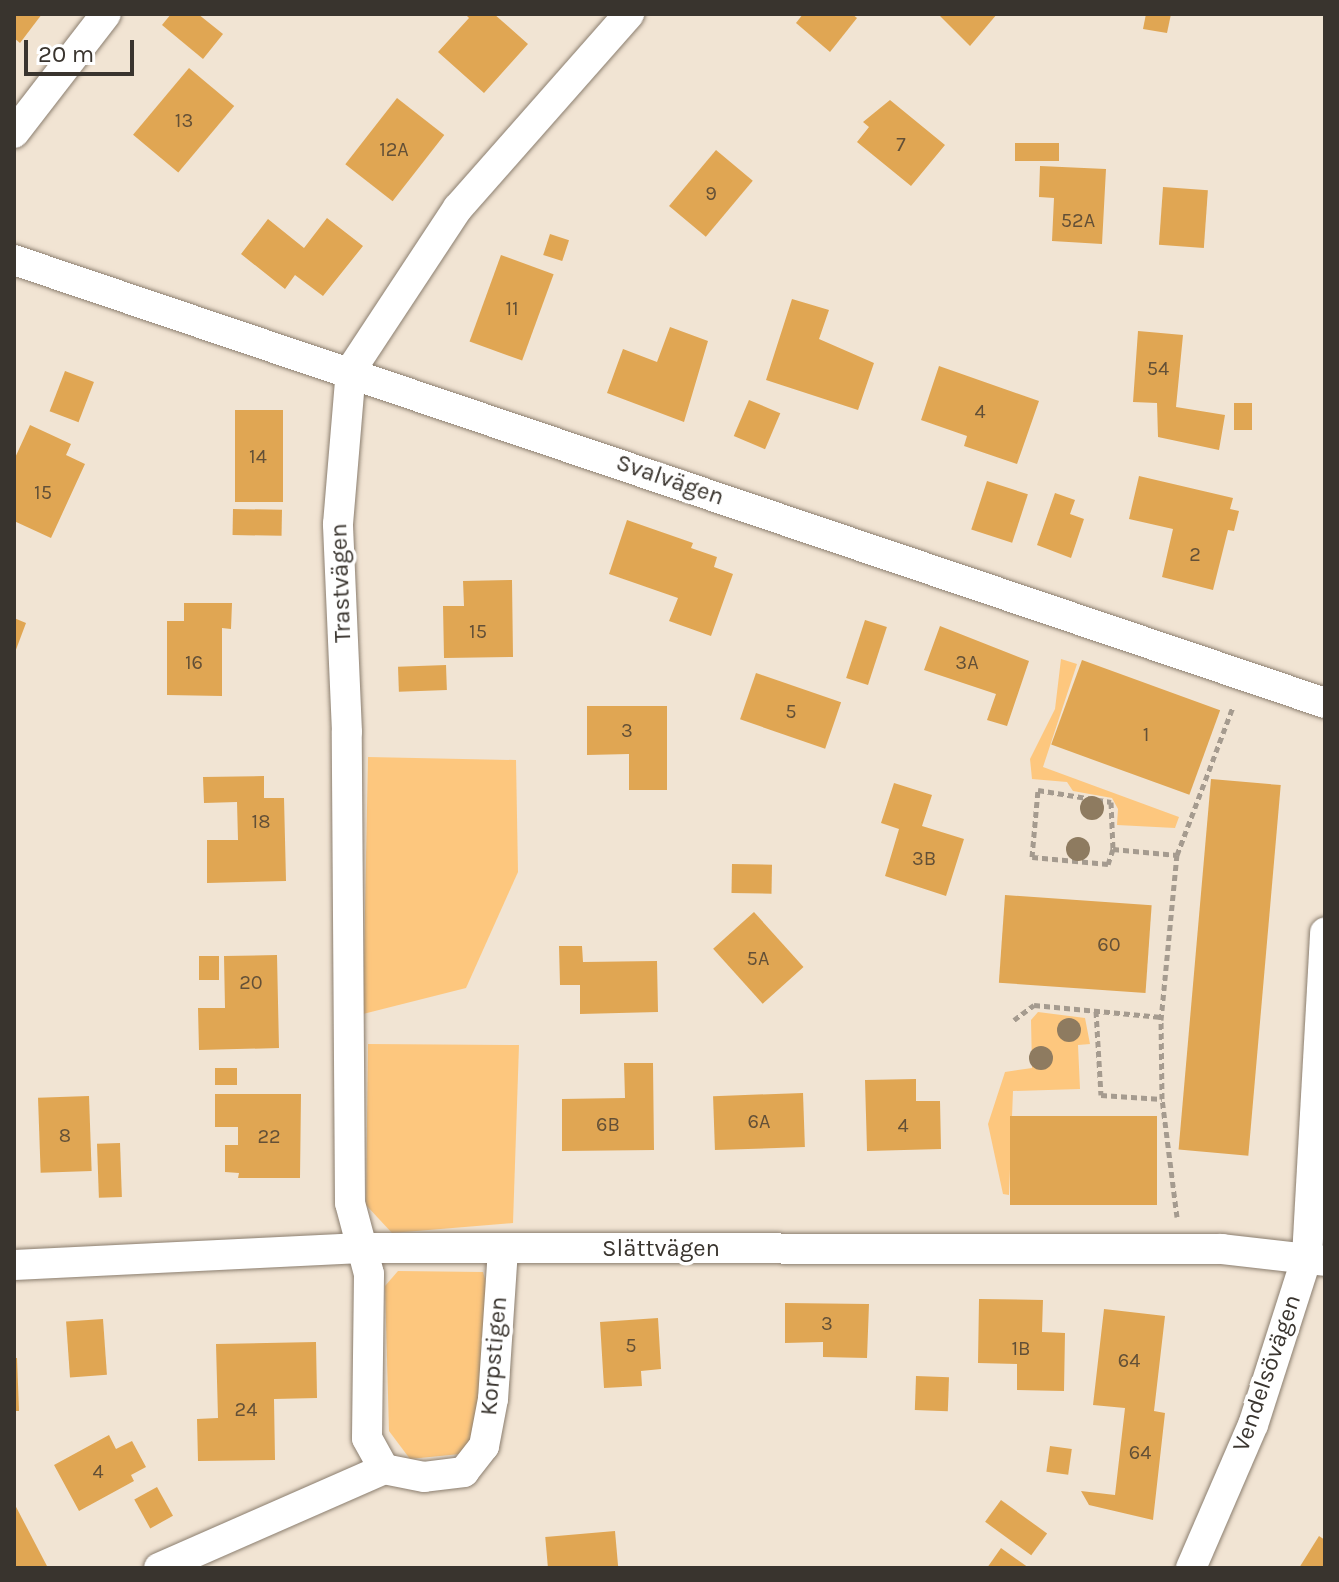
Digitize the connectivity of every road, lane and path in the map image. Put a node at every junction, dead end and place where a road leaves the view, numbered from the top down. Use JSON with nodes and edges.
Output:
{"nodes":[{"id":1,"x":106,"y":14,"type":"edge"},
{"id":2,"x":629,"y":14,"type":"edge"},
{"id":3,"x":14,"y":133,"type":"edge"},
{"id":4,"x":14,"y":260,"type":"edge"},
{"id":5,"x":351,"y":370,"type":"junction"},
{"id":6,"x":1245,"y":676,"type":"junction"},
{"id":7,"x":1325,"y":703,"type":"edge"},
{"id":8,"x":1113,"y":849,"type":"junction"},
{"id":9,"x":1177,"y":855,"type":"junction"},
{"id":10,"x":1325,"y":932,"type":"edge"},
{"id":11,"x":1096,"y":1011,"type":"junction"},
{"id":12,"x":1161,"y":1017,"type":"junction"},
{"id":13,"x":1014,"y":1020,"type":"dead end"},
{"id":14,"x":1162,"y":1099,"type":"junction"},
{"id":15,"x":362,"y":1248,"type":"junction"},
{"id":16,"x":503,"y":1249,"type":"junction"},
{"id":17,"x":1182,"y":1249,"type":"junction"},
{"id":18,"x":1316,"y":1259,"type":"edge"},
{"id":19,"x":14,"y":1265,"type":"edge"},
{"id":20,"x":384,"y":1469,"type":"junction"},
{"id":21,"x":159,"y":1568,"type":"edge"},
{"id":22,"x":1191,"y":1568,"type":"edge"}],
"edges":[{"from":1,"to":3,"type":"street"},
{"from":2,"to":5,"type":"street","name":"Trastvägen"},
{"from":4,"to":5,"type":"street","name":"Svalvägen"},
{"from":5,"to":6,"type":"street","name":"Svalvägen"},
{"from":5,"to":15,"type":"street","name":"Trastvägen"},
{"from":6,"to":7,"type":"street","name":"Svalvägen"},
{"from":6,"to":9,"type":"path"},
{"from":8,"to":8,"type":"path"},
{"from":8,"to":9,"type":"path"},
{"from":9,"to":12,"type":"path"},
{"from":10,"to":18,"type":"street","name":"Vendelsövägen"},
{"from":11,"to":12,"type":"path"},
{"from":11,"to":13,"type":"path"},
{"from":11,"to":14,"type":"path"},
{"from":12,"to":14,"type":"path"},
{"from":14,"to":17,"type":"path"},
{"from":15,"to":16,"type":"street","name":"Slättvägen"},
{"from":15,"to":19,"type":"street","name":"Slättvägen"},
{"from":15,"to":20,"type":"street"},
{"from":16,"to":17,"type":"street","name":"Slättvägen"},
{"from":16,"to":20,"type":"street","name":"Korpstigen"},
{"from":17,"to":18,"type":"street","name":"Slättvägen"},
{"from":18,"to":22,"type":"street","name":"Vendelsövägen"},
{"from":20,"to":21,"type":"street"}]}
